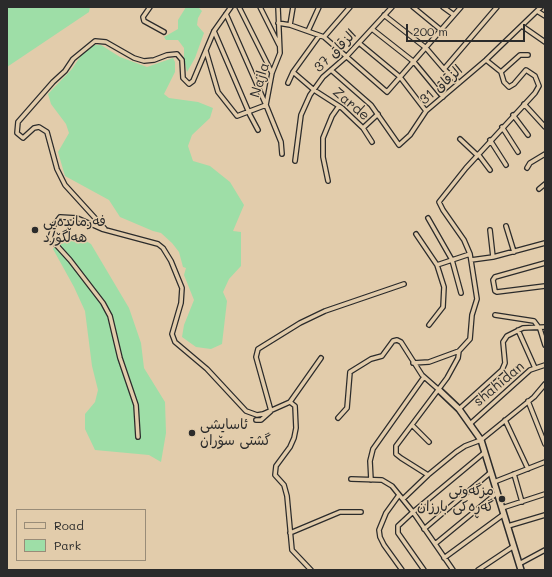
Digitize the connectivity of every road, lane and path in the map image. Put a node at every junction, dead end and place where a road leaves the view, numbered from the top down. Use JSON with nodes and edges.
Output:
{"nodes":[{"id":1,"x":150,"y":7,"type":"edge"},
{"id":2,"x":231,"y":7,"type":"edge"},
{"id":3,"x":239,"y":7,"type":"edge"},
{"id":4,"x":260,"y":7,"type":"edge"},
{"id":5,"x":278,"y":7,"type":"edge"},
{"id":6,"x":293,"y":7,"type":"edge"},
{"id":7,"x":319,"y":7,"type":"edge"},
{"id":8,"x":350,"y":7,"type":"edge"},
{"id":9,"x":392,"y":7,"type":"edge"},
{"id":10,"x":413,"y":7,"type":"edge"},
{"id":11,"x":443,"y":7,"type":"edge"},
{"id":12,"x":461,"y":7,"type":"edge"},
{"id":13,"x":497,"y":7,"type":"edge"},
{"id":14,"x":542,"y":7,"type":"edge"},
{"id":15,"x":537,"y":11,"type":"junction"},
{"id":16,"x":226,"y":14,"type":"junction"},
{"id":17,"x":384,"y":15,"type":"junction"},
{"id":18,"x":454,"y":15,"type":"junction"},
{"id":19,"x":545,"y":16,"type":"edge"},
{"id":20,"x":278,"y":23,"type":"junction"},
{"id":21,"x":290,"y":24,"type":"junction"},
{"id":22,"x":522,"y":26,"type":"junction"},
{"id":23,"x":372,"y":29,"type":"junction"},
{"id":24,"x":441,"y":30,"type":"junction"},
{"id":25,"x":214,"y":31,"type":"junction"},
{"id":26,"x":308,"y":31,"type":"junction"},
{"id":27,"x":164,"y":32,"type":"dead end"},
{"id":28,"x":319,"y":36,"type":"junction"},
{"id":29,"x":324,"y":37,"type":"junction"},
{"id":30,"x":545,"y":42,"type":"edge"},
{"id":31,"x":359,"y":43,"type":"junction"},
{"id":32,"x":280,"y":47,"type":"junction"},
{"id":33,"x":426,"y":48,"type":"junction"},
{"id":34,"x":206,"y":51,"type":"junction"},
{"id":35,"x":528,"y":54,"type":"dead end"},
{"id":36,"x":346,"y":56,"type":"junction"},
{"id":37,"x":486,"y":60,"type":"junction"},
{"id":38,"x":414,"y":62,"type":"junction"},
{"id":39,"x":444,"y":69,"type":"junction"},
{"id":40,"x":331,"y":70,"type":"junction"},
{"id":41,"x":293,"y":72,"type":"junction"},
{"id":42,"x":501,"y":72,"type":"junction"},
{"id":43,"x":272,"y":73,"type":"junction"},
{"id":44,"x":400,"y":77,"type":"junction"},
{"id":45,"x":288,"y":83,"type":"dead end"},
{"id":46,"x":459,"y":84,"type":"junction"},
{"id":47,"x":314,"y":90,"type":"junction"},
{"id":48,"x":443,"y":97,"type":"junction"},
{"id":49,"x":524,"y":104,"type":"junction"},
{"id":50,"x":266,"y":105,"type":"junction"},
{"id":51,"x":339,"y":106,"type":"junction"},
{"id":52,"x":426,"y":110,"type":"junction"},
{"id":53,"x":249,"y":111,"type":"junction"},
{"id":54,"x":378,"y":114,"type":"junction"},
{"id":55,"x":513,"y":115,"type":"junction"},
{"id":56,"x":502,"y":127,"type":"junction"},
{"id":57,"x":363,"y":128,"type":"junction"},
{"id":58,"x":545,"y":128,"type":"edge"},
{"id":59,"x":258,"y":130,"type":"dead end"},
{"id":60,"x":528,"y":136,"type":"dead end"},
{"id":61,"x":460,"y":139,"type":"dead end"},
{"id":62,"x":490,"y":140,"type":"junction"},
{"id":63,"x":372,"y":142,"type":"dead end"},
{"id":64,"x":518,"y":152,"type":"dead end"},
{"id":65,"x":282,"y":154,"type":"dead end"},
{"id":66,"x":545,"y":154,"type":"edge"},
{"id":67,"x":478,"y":155,"type":"junction"},
{"id":68,"x":295,"y":161,"type":"dead end"},
{"id":69,"x":506,"y":165,"type":"dead end"},
{"id":70,"x":527,"y":168,"type":"dead end"},
{"id":71,"x":490,"y":170,"type":"dead end"},
{"id":72,"x":328,"y":181,"type":"dead end"},
{"id":73,"x":545,"y":184,"type":"edge"},
{"id":74,"x":539,"y":189,"type":"dead end"},
{"id":75,"x":428,"y":218,"type":"dead end"},
{"id":76,"x":506,"y":226,"type":"dead end"},
{"id":77,"x":106,"y":230,"type":"junction"},
{"id":78,"x":490,"y":230,"type":"dead end"},
{"id":79,"x":416,"y":234,"type":"dead end"},
{"id":80,"x":545,"y":244,"type":"edge"},
{"id":81,"x":514,"y":252,"type":"junction"},
{"id":82,"x":470,"y":254,"type":"junction"},
{"id":83,"x":493,"y":257,"type":"junction"},
{"id":84,"x":452,"y":260,"type":"junction"},
{"id":85,"x":471,"y":260,"type":"junction"},
{"id":86,"x":545,"y":264,"type":"edge"},
{"id":87,"x":437,"y":265,"type":"junction"},
{"id":88,"x":404,"y":284,"type":"dead end"},
{"id":89,"x":545,"y":286,"type":"edge"},
{"id":90,"x":461,"y":293,"type":"dead end"},
{"id":91,"x":495,"y":315,"type":"dead end"},
{"id":92,"x":429,"y":325,"type":"dead end"},
{"id":93,"x":545,"y":328,"type":"edge"},
{"id":94,"x":540,"y":329,"type":"junction"},
{"id":95,"x":518,"y":330,"type":"junction"},
{"id":96,"x":545,"y":345,"type":"edge"},
{"id":97,"x":460,"y":351,"type":"junction"},
{"id":98,"x":321,"y":358,"type":"dead end"},
{"id":99,"x":413,"y":363,"type":"junction"},
{"id":100,"x":545,"y":365,"type":"edge"},
{"id":101,"x":536,"y":368,"type":"junction"},
{"id":102,"x":424,"y":377,"type":"junction"},
{"id":103,"x":545,"y":384,"type":"edge"},
{"id":104,"x":439,"y":390,"type":"junction"},
{"id":105,"x":545,"y":391,"type":"edge"},
{"id":106,"x":538,"y":393,"type":"junction"},
{"id":107,"x":528,"y":401,"type":"junction"},
{"id":108,"x":290,"y":402,"type":"junction"},
{"id":109,"x":459,"y":409,"type":"junction"},
{"id":110,"x":271,"y":411,"type":"junction"},
{"id":111,"x":338,"y":418,"type":"dead end"},
{"id":112,"x":256,"y":420,"type":"dead end"},
{"id":113,"x":505,"y":420,"type":"junction"},
{"id":114,"x":470,"y":424,"type":"junction"},
{"id":115,"x":412,"y":425,"type":"junction"},
{"id":116,"x":545,"y":429,"type":"edge"},
{"id":117,"x":540,"y":431,"type":"junction"},
{"id":118,"x":138,"y":437,"type":"dead end"},
{"id":119,"x":481,"y":440,"type":"junction"},
{"id":120,"x":429,"y":442,"type":"dead end"},
{"id":121,"x":545,"y":444,"type":"edge"},
{"id":122,"x":485,"y":452,"type":"junction"},
{"id":123,"x":545,"y":462,"type":"edge"},
{"id":124,"x":528,"y":469,"type":"junction"},
{"id":125,"x":491,"y":472,"type":"junction"},
{"id":126,"x":514,"y":474,"type":"junction"},
{"id":127,"x":428,"y":475,"type":"junction"},
{"id":128,"x":351,"y":479,"type":"dead end"},
{"id":129,"x":372,"y":480,"type":"junction"},
{"id":130,"x":494,"y":482,"type":"junction"},
{"id":131,"x":497,"y":493,"type":"junction"},
{"id":132,"x":399,"y":494,"type":"junction"},
{"id":133,"x":545,"y":494,"type":"edge"},
{"id":134,"x":403,"y":499,"type":"junction"},
{"id":135,"x":522,"y":502,"type":"junction"},
{"id":136,"x":502,"y":508,"type":"junction"},
{"id":137,"x":361,"y":512,"type":"dead end"},
{"id":138,"x":413,"y":512,"type":"junction"},
{"id":139,"x":504,"y":514,"type":"junction"},
{"id":140,"x":545,"y":515,"type":"edge"},
{"id":141,"x":508,"y":526,"type":"junction"},
{"id":142,"x":424,"y":529,"type":"junction"},
{"id":143,"x":290,"y":534,"type":"junction"},
{"id":144,"x":435,"y":544,"type":"junction"},
{"id":145,"x":514,"y":546,"type":"junction"},
{"id":146,"x":545,"y":550,"type":"edge"},
{"id":147,"x":444,"y":558,"type":"junction"},
{"id":148,"x":519,"y":564,"type":"junction"},
{"id":149,"x":311,"y":570,"type":"edge"},
{"id":150,"x":402,"y":570,"type":"edge"},
{"id":151,"x":424,"y":570,"type":"edge"},
{"id":152,"x":453,"y":570,"type":"edge"},
{"id":153,"x":478,"y":570,"type":"edge"},
{"id":154,"x":521,"y":570,"type":"edge"}],
"edges":[{"from":1,"to":27,"type":"street"},
{"from":2,"to":16,"type":"street"},
{"from":3,"to":43,"type":"street"},
{"from":4,"to":32,"type":"street"},
{"from":5,"to":20,"type":"street","name":"Najla"},
{"from":6,"to":21,"type":"street"},
{"from":7,"to":26,"type":"street"},
{"from":8,"to":29,"type":"street"},
{"from":9,"to":17,"type":"street","name":"الزقاق 37"},
{"from":10,"to":24,"type":"street"},
{"from":11,"to":18,"type":"street"},
{"from":12,"to":18,"type":"street"},
{"from":13,"to":39,"type":"street"},
{"from":14,"to":15,"type":"street","name":"الزقاق 31"},
{"from":15,"to":19,"type":"street"},
{"from":15,"to":22,"type":"street","name":"الزقاق 31"},
{"from":16,"to":25,"type":"street"},
{"from":16,"to":50,"type":"street"},
{"from":17,"to":23,"type":"street","name":"الزقاق 37"},
{"from":17,"to":33,"type":"street"},
{"from":18,"to":24,"type":"street"},
{"from":20,"to":21,"type":"street"},
{"from":20,"to":32,"type":"street","name":"Najla"},
{"from":21,"to":26,"type":"street"},
{"from":22,"to":30,"type":"street"},
{"from":22,"to":37,"type":"street","name":"الزقاق 31"},
{"from":23,"to":31,"type":"street","name":"الزقاق 37"},
{"from":23,"to":38,"type":"street"},
{"from":24,"to":33,"type":"street"},
{"from":25,"to":34,"type":"street"},
{"from":25,"to":53,"type":"street"},
{"from":26,"to":28,"type":"street"},
{"from":28,"to":29,"type":"street"},
{"from":28,"to":41,"type":"street"},
{"from":29,"to":36,"type":"street"},
{"from":31,"to":36,"type":"street","name":"الزقاق 37"},
{"from":31,"to":44,"type":"street"},
{"from":32,"to":43,"type":"street","name":"Najla"},
{"from":33,"to":38,"type":"street"},
{"from":33,"to":39,"type":"street"},
{"from":34,"to":53,"type":"street","name":"Najla"},
{"from":34,"to":77,"type":"street"},
{"from":35,"to":42,"type":"street"},
{"from":36,"to":40,"type":"street","name":"الزقاق 37"},
{"from":36,"to":44,"type":"street"},
{"from":37,"to":42,"type":"street"},
{"from":37,"to":46,"type":"street","name":"الزقاق 31"},
{"from":38,"to":44,"type":"street"},
{"from":38,"to":48,"type":"street"},
{"from":39,"to":46,"type":"street"},
{"from":40,"to":47,"type":"street","name":"الزقاق 37"},
{"from":40,"to":54,"type":"street","name":"الزقاق 31"},
{"from":41,"to":45,"type":"street"},
{"from":41,"to":47,"type":"street","name":"Zarde"},
{"from":42,"to":49,"type":"street"},
{"from":43,"to":50,"type":"street","name":"Najla"},
{"from":44,"to":52,"type":"street"},
{"from":46,"to":48,"type":"street","name":"الزقاق 31"},
{"from":47,"to":51,"type":"street","name":"Zarde"},
{"from":47,"to":68,"type":"street","name":"الزقاق 37"},
{"from":48,"to":52,"type":"street","name":"الزقاق 31"},
{"from":49,"to":55,"type":"street"},
{"from":49,"to":58,"type":"street"},
{"from":50,"to":53,"type":"street","name":"Najla"},
{"from":50,"to":65,"type":"street"},
{"from":51,"to":57,"type":"street","name":"Zarde"},
{"from":51,"to":72,"type":"street"},
{"from":52,"to":54,"type":"street","name":"الزقاق 31"},
{"from":53,"to":59,"type":"street"},
{"from":54,"to":57,"type":"street"},
{"from":55,"to":56,"type":"street"},
{"from":55,"to":60,"type":"street"},
{"from":56,"to":62,"type":"street"},
{"from":56,"to":64,"type":"street"},
{"from":57,"to":63,"type":"street","name":"Zarde"},
{"from":61,"to":67,"type":"street"},
{"from":62,"to":67,"type":"street"},
{"from":62,"to":69,"type":"street"},
{"from":66,"to":70,"type":"street"},
{"from":67,"to":71,"type":"street"},
{"from":67,"to":82,"type":"street"},
{"from":73,"to":74,"type":"street"},
{"from":75,"to":84,"type":"street"},
{"from":76,"to":81,"type":"street"},
{"from":77,"to":110,"type":"street"},
{"from":77,"to":118,"type":"street"},
{"from":78,"to":83,"type":"street"},
{"from":79,"to":87,"type":"street"},
{"from":80,"to":81,"type":"street"},
{"from":81,"to":83,"type":"street"},
{"from":82,"to":84,"type":"street"},
{"from":82,"to":85,"type":"street"},
{"from":83,"to":85,"type":"street"},
{"from":84,"to":87,"type":"street"},
{"from":84,"to":90,"type":"street"},
{"from":85,"to":97,"type":"street"},
{"from":86,"to":89,"type":"street"},
{"from":87,"to":92,"type":"street"},
{"from":88,"to":110,"type":"street"},
{"from":91,"to":94,"type":"street"},
{"from":93,"to":94,"type":"street"},
{"from":94,"to":95,"type":"street"},
{"from":94,"to":96,"type":"street"},
{"from":95,"to":101,"type":"street"},
{"from":95,"to":109,"type":"street"},
{"from":97,"to":99,"type":"street"},
{"from":97,"to":104,"type":"street"},
{"from":98,"to":108,"type":"street"},
{"from":99,"to":102,"type":"street"},
{"from":99,"to":111,"type":"street"},
{"from":100,"to":101,"type":"street","name":"shahidan"},
{"from":101,"to":114,"type":"street","name":"shahidan"},
{"from":102,"to":104,"type":"street"},
{"from":102,"to":129,"type":"street"},
{"from":103,"to":106,"type":"street"},
{"from":104,"to":109,"type":"street"},
{"from":104,"to":115,"type":"street"},
{"from":105,"to":106,"type":"street"},
{"from":106,"to":107,"type":"street"},
{"from":107,"to":113,"type":"street"},
{"from":107,"to":117,"type":"street"},
{"from":108,"to":110,"type":"street"},
{"from":108,"to":143,"type":"street"},
{"from":109,"to":114,"type":"street"},
{"from":110,"to":112,"type":"street"},
{"from":113,"to":119,"type":"street"},
{"from":113,"to":124,"type":"street"},
{"from":114,"to":119,"type":"street"},
{"from":115,"to":120,"type":"street"},
{"from":115,"to":127,"type":"street"},
{"from":116,"to":117,"type":"street"},
{"from":117,"to":121,"type":"street"},
{"from":119,"to":122,"type":"street"},
{"from":119,"to":127,"type":"street"},
{"from":122,"to":125,"type":"street"},
{"from":122,"to":138,"type":"street"},
{"from":123,"to":124,"type":"street"},
{"from":124,"to":126,"type":"street"},
{"from":125,"to":130,"type":"street"},
{"from":125,"to":142,"type":"street"},
{"from":126,"to":130,"type":"street"},
{"from":126,"to":135,"type":"street"},
{"from":127,"to":134,"type":"street"},
{"from":128,"to":129,"type":"street"},
{"from":129,"to":132,"type":"street"},
{"from":130,"to":131,"type":"street"},
{"from":131,"to":136,"type":"street"},
{"from":131,"to":144,"type":"street"},
{"from":132,"to":134,"type":"street"},
{"from":132,"to":150,"type":"street"},
{"from":133,"to":135,"type":"street"},
{"from":134,"to":138,"type":"street"},
{"from":135,"to":136,"type":"street"},
{"from":136,"to":139,"type":"street"},
{"from":137,"to":143,"type":"street"},
{"from":138,"to":142,"type":"street"},
{"from":138,"to":151,"type":"street"},
{"from":139,"to":141,"type":"street"},
{"from":139,"to":147,"type":"street"},
{"from":140,"to":141,"type":"street"},
{"from":141,"to":145,"type":"street"},
{"from":142,"to":144,"type":"street"},
{"from":143,"to":149,"type":"street"},
{"from":144,"to":147,"type":"street"},
{"from":145,"to":148,"type":"street"},
{"from":145,"to":153,"type":"street"},
{"from":146,"to":148,"type":"street"},
{"from":147,"to":152,"type":"street"},
{"from":148,"to":154,"type":"street"}]}
